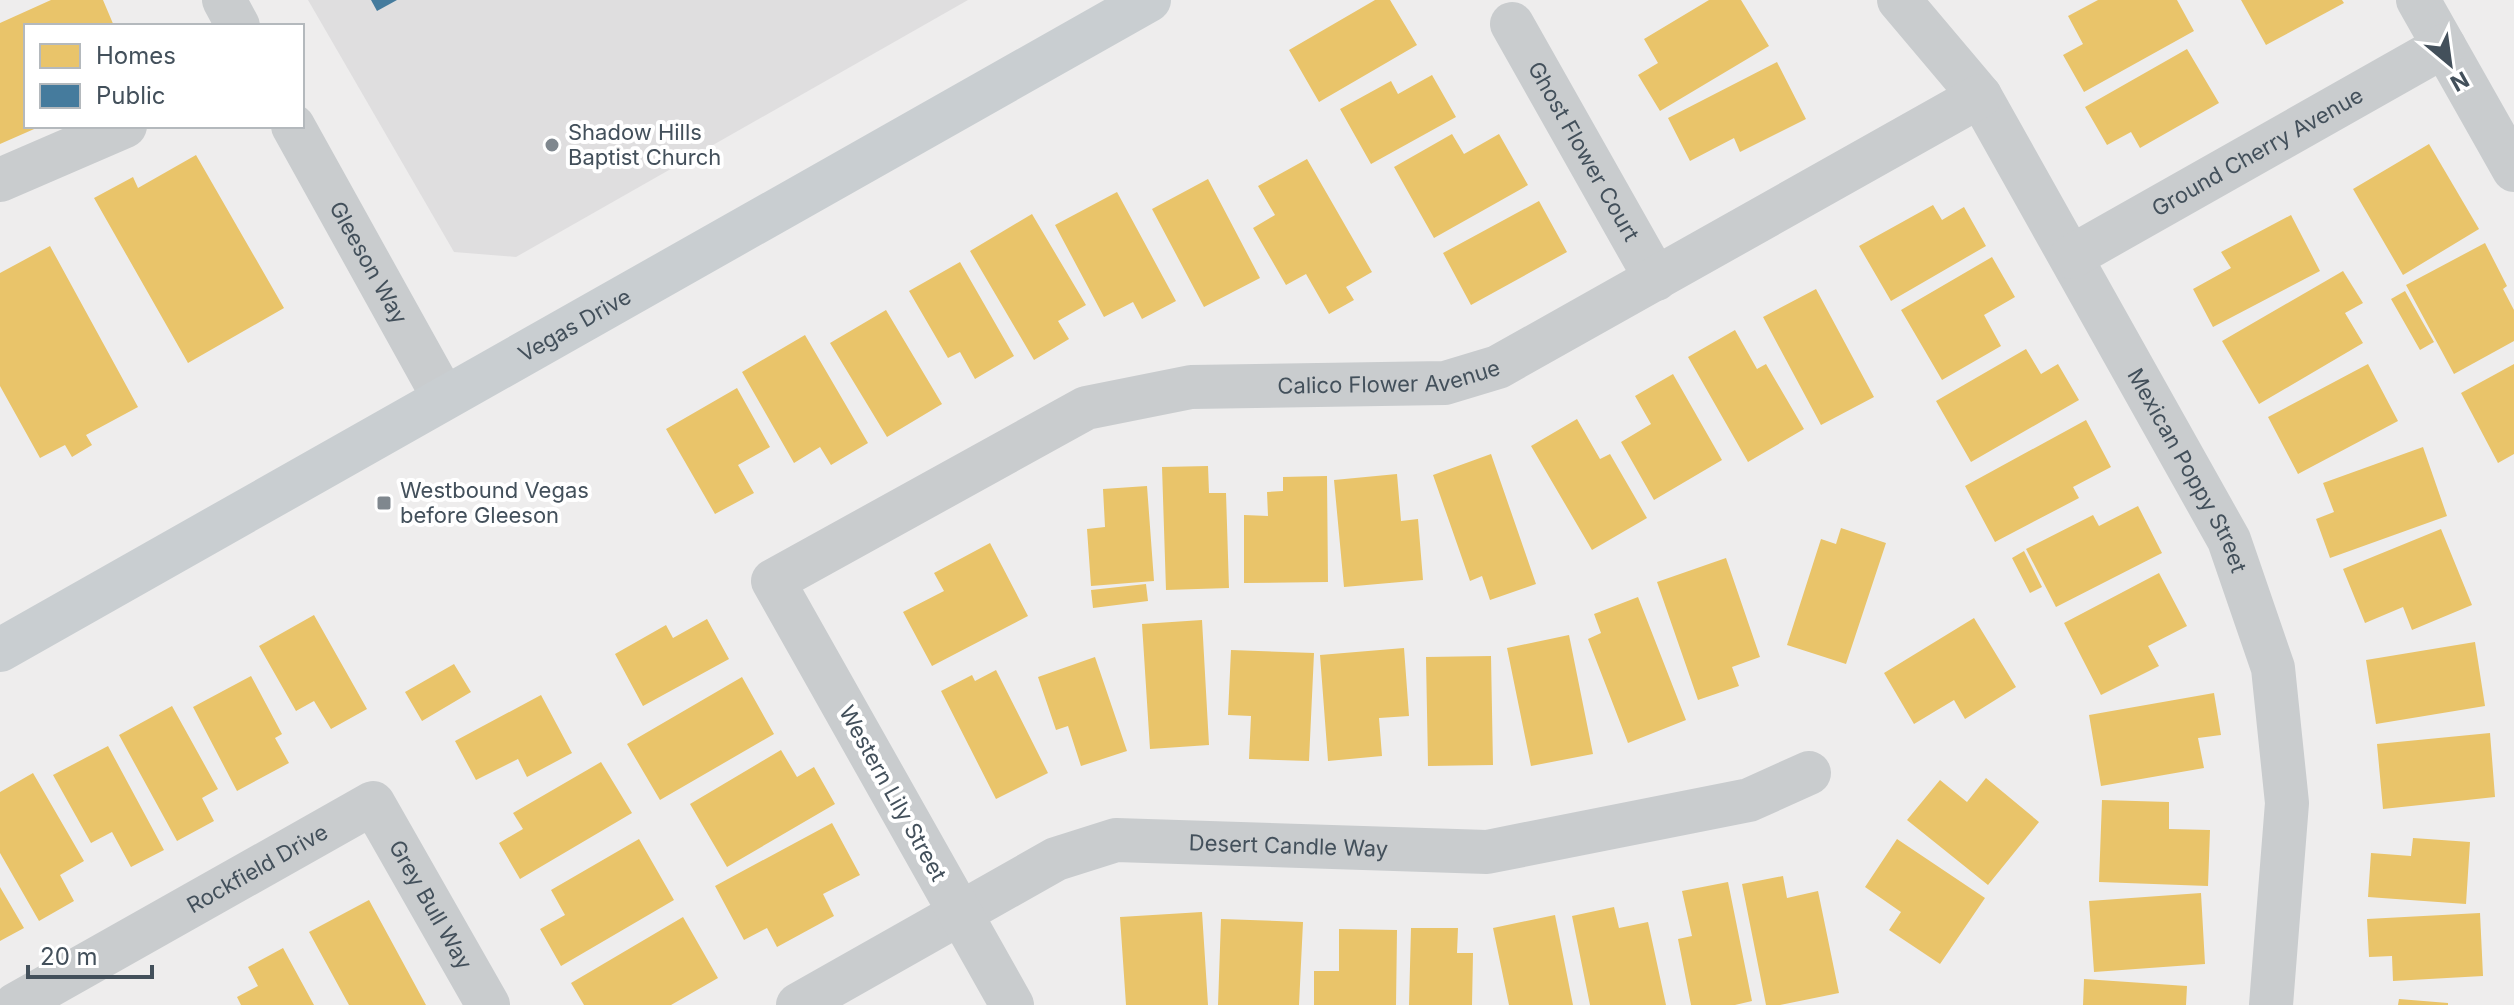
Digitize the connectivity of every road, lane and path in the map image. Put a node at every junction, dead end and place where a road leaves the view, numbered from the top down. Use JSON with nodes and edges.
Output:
{"nodes":[{"id":1,"x":224,"y":0,"type":"edge"},
{"id":2,"x":1149,"y":0,"type":"edge"},
{"id":3,"x":1899,"y":0,"type":"edge"},
{"id":4,"x":2418,"y":0,"type":"edge"},
{"id":5,"x":237,"y":24,"type":"edge"},
{"id":6,"x":1512,"y":24,"type":"dead end"},
{"id":7,"x":2444,"y":46,"type":"junction"},
{"id":8,"x":1980,"y":96,"type":"junction"},
{"id":9,"x":120,"y":128,"type":"edge"},
{"id":10,"x":294,"y":128,"type":"edge"},
{"id":11,"x":2514,"y":170,"type":"edge"},
{"id":12,"x":0,"y":180,"type":"edge"},
{"id":13,"x":2071,"y":257,"type":"junction"},
{"id":14,"x":1656,"y":279,"type":"junction"},
{"id":15,"x":444,"y":398,"type":"junction"},
{"id":16,"x":773,"y":581,"type":"joint"},
{"id":17,"x":0,"y":650,"type":"edge"},
{"id":18,"x":1809,"y":773,"type":"dead end"},
{"id":19,"x":373,"y":803,"type":"joint"},
{"id":20,"x":961,"y":913,"type":"junction"},
{"id":21,"x":15,"y":1005,"type":"edge"},
{"id":22,"x":488,"y":1005,"type":"edge"},
{"id":23,"x":798,"y":1005,"type":"edge"},
{"id":24,"x":1012,"y":1005,"type":"edge"},
{"id":25,"x":2271,"y":1005,"type":"edge"}],
"edges":[{"from":1,"to":5,"type":"street"},
{"from":2,"to":15,"type":"main road","name":"Vegas Drive"},
{"from":3,"to":8,"type":"street","name":"Mexican Poppy Street"},
{"from":4,"to":7,"type":"street"},
{"from":6,"to":14,"type":"street","name":"Ghost Flower Court"},
{"from":7,"to":11,"type":"street"},
{"from":7,"to":13,"type":"street","name":"Ground Cherry Avenue"},
{"from":8,"to":13,"type":"street","name":"Mexican Poppy Street"},
{"from":8,"to":14,"type":"street","name":"Calico Flower Avenue"},
{"from":9,"to":12,"type":"street"},
{"from":10,"to":15,"type":"street","name":"Gleeson Way"},
{"from":13,"to":25,"type":"street","name":"Mexican Poppy Street"},
{"from":14,"to":16,"type":"street","name":"Calico Flower Avenue"},
{"from":15,"to":17,"type":"main road","name":"Vegas Drive"},
{"from":16,"to":20,"type":"street","name":"Western Lily Street"},
{"from":18,"to":20,"type":"street","name":"Desert Candle Way"},
{"from":19,"to":21,"type":"street","name":"Rockfield Drive"},
{"from":19,"to":22,"type":"street","name":"Grey Bull Way"},
{"from":20,"to":23,"type":"street","name":"Desert Candle Way"},
{"from":20,"to":24,"type":"street","name":"Western Lily Street"}]}
